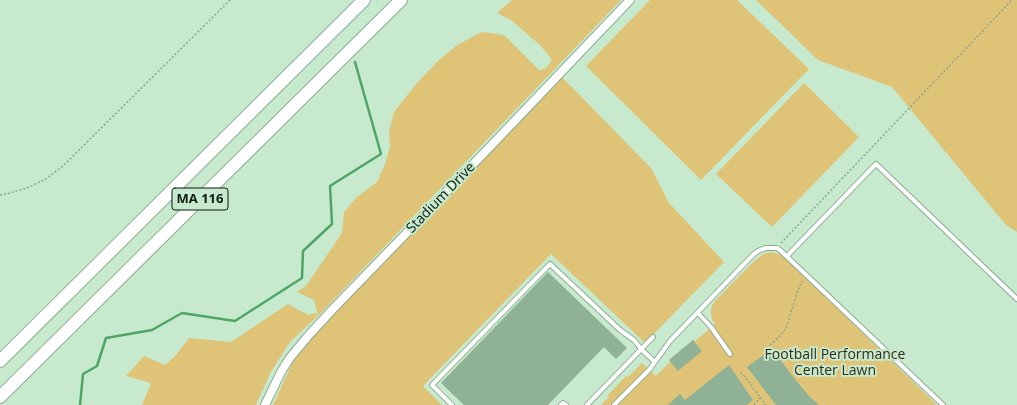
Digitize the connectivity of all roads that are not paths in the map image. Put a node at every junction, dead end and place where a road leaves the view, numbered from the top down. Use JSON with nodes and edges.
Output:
{"nodes":[{"id":1,"x":364,"y":0,"type":"edge"},
{"id":2,"x":401,"y":0,"type":"edge"},
{"id":3,"x":630,"y":0,"type":"edge"},
{"id":4,"x":787,"y":256,"type":"junction"},
{"id":5,"x":1017,"y":299,"type":"edge"},
{"id":6,"x":698,"y":313,"type":"junction"},
{"id":7,"x":653,"y":337,"type":"dead end"},
{"id":8,"x":642,"y":350,"type":"junction"},
{"id":9,"x":730,"y":354,"type":"dead end"},
{"id":10,"x":0,"y":361,"type":"edge"},
{"id":11,"x":654,"y":362,"type":"junction"},
{"id":12,"x":0,"y":397,"type":"edge"},
{"id":13,"x":265,"y":405,"type":"edge"},
{"id":14,"x":452,"y":405,"type":"edge"},
{"id":15,"x":561,"y":405,"type":"edge"},
{"id":16,"x":566,"y":405,"type":"edge"},
{"id":17,"x":587,"y":405,"type":"edge"},
{"id":18,"x":614,"y":405,"type":"edge"},
{"id":19,"x":943,"y":405,"type":"edge"}],
"edges":[{"from":1,"to":10,"type":"main road","number":"MA 116"},
{"from":2,"to":12,"type":"main road","number":"MA 116"},
{"from":3,"to":13,"type":"street","name":"Stadium Drive"},
{"from":4,"to":5,"type":"lane"},
{"from":4,"to":6,"type":"lane"},
{"from":4,"to":19,"type":"lane"},
{"from":6,"to":9,"type":"lane"},
{"from":6,"to":11,"type":"lane"},
{"from":7,"to":8,"type":"lane"},
{"from":8,"to":11,"type":"lane"},
{"from":8,"to":14,"type":"lane"},
{"from":8,"to":17,"type":"lane"},
{"from":11,"to":18,"type":"lane"},
{"from":15,"to":16,"type":"lane"}]}
